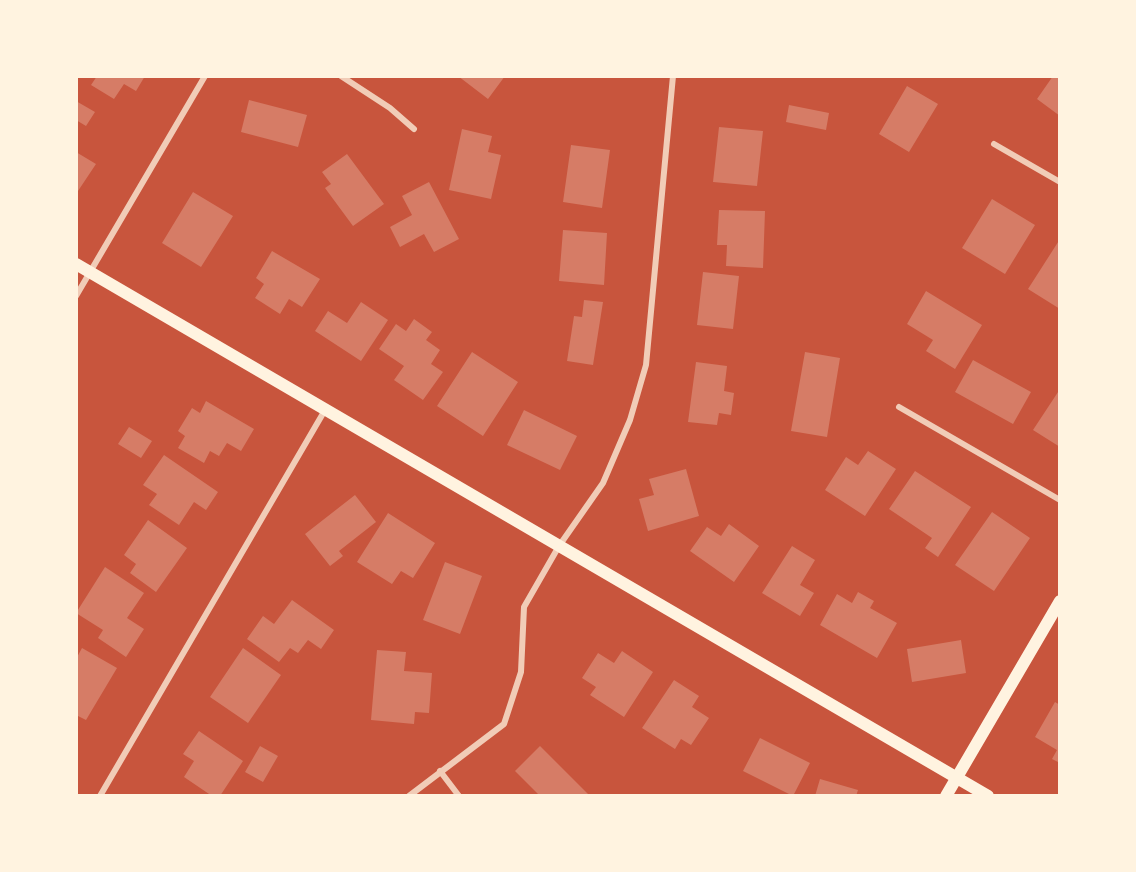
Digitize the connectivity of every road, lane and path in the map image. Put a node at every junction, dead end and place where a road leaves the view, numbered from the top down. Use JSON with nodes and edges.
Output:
{"nodes":[{"id":1,"x":205,"y":76,"type":"edge"},
{"id":2,"x":341,"y":76,"type":"edge"},
{"id":3,"x":673,"y":76,"type":"edge"},
{"id":4,"x":414,"y":129,"type":"dead end"},
{"id":5,"x":994,"y":144,"type":"dead end"},
{"id":6,"x":1059,"y":183,"type":"edge"},
{"id":7,"x":76,"y":264,"type":"edge"},
{"id":8,"x":90,"y":272,"type":"junction"},
{"id":9,"x":76,"y":296,"type":"edge"},
{"id":10,"x":899,"y":406,"type":"dead end"},
{"id":11,"x":325,"y":410,"type":"junction"},
{"id":12,"x":1059,"y":500,"type":"edge"},
{"id":13,"x":559,"y":546,"type":"junction"},
{"id":14,"x":1059,"y":601,"type":"edge"},
{"id":15,"x":440,"y":771,"type":"junction"},
{"id":16,"x":957,"y":777,"type":"junction"},
{"id":17,"x":100,"y":795,"type":"edge"},
{"id":18,"x":409,"y":795,"type":"edge"},
{"id":19,"x":459,"y":795,"type":"edge"},
{"id":20,"x":946,"y":795,"type":"edge"},
{"id":21,"x":988,"y":795,"type":"edge"}],
"edges":[{"from":1,"to":8,"type":"street"},
{"from":2,"to":4,"type":"street"},
{"from":3,"to":13,"type":"street"},
{"from":5,"to":6,"type":"street"},
{"from":7,"to":8,"type":"main road"},
{"from":8,"to":9,"type":"street"},
{"from":8,"to":11,"type":"main road"},
{"from":10,"to":12,"type":"street"},
{"from":11,"to":13,"type":"main road"},
{"from":11,"to":17,"type":"street"},
{"from":13,"to":15,"type":"street"},
{"from":13,"to":16,"type":"main road"},
{"from":14,"to":16,"type":"main road"},
{"from":15,"to":18,"type":"street"},
{"from":15,"to":19,"type":"street"},
{"from":16,"to":20,"type":"main road"},
{"from":16,"to":21,"type":"main road"}]}
